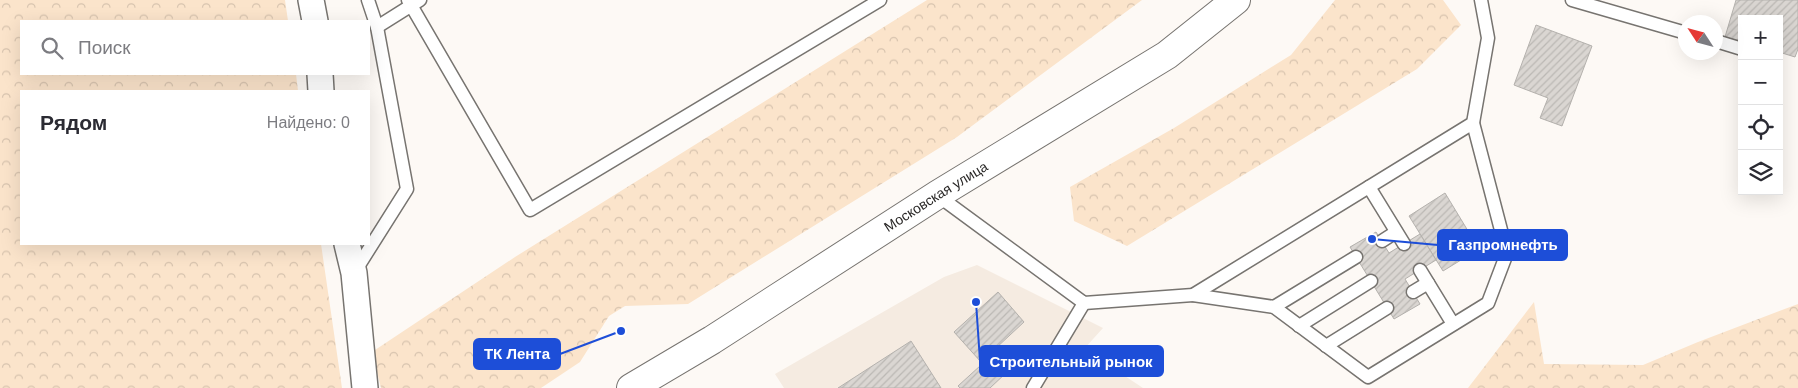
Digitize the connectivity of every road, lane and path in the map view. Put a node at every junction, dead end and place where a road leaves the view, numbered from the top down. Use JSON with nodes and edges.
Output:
{"nodes":[{"id":1,"x":311,"y":0,"type":"edge"},
{"id":2,"x":368,"y":0,"type":"edge"},
{"id":3,"x":880,"y":0,"type":"edge"},
{"id":4,"x":1236,"y":0,"type":"edge"},
{"id":5,"x":1481,"y":0,"type":"edge"},
{"id":6,"x":1572,"y":0,"type":"edge"},
{"id":7,"x":414,"y":2,"type":"edge"},
{"id":8,"x":315,"y":20,"type":"edge"},
{"id":9,"x":376,"y":27,"type":"junction"},
{"id":10,"x":1678,"y":31,"type":"edge"},
{"id":11,"x":1723,"y":43,"type":"edge"},
{"id":12,"x":1738,"y":48,"type":"edge"},
{"id":13,"x":320,"y":75,"type":"edge"},
{"id":14,"x":322,"y":90,"type":"edge"},
{"id":15,"x":1473,"y":123,"type":"junction"},
{"id":16,"x":1369,"y":187,"type":"junction"},
{"id":17,"x":937,"y":195,"type":"junction"},
{"id":18,"x":1396,"y":232,"type":"junction"},
{"id":19,"x":1382,"y":241,"type":"dead end"},
{"id":20,"x":1404,"y":244,"type":"dead end"},
{"id":21,"x":347,"y":245,"type":"edge"},
{"id":22,"x":1356,"y":257,"type":"dead end"},
{"id":23,"x":1420,"y":270,"type":"dead end"},
{"id":24,"x":354,"y":273,"type":"junction"},
{"id":25,"x":1371,"y":281,"type":"dead end"},
{"id":26,"x":1428,"y":283,"type":"junction"},
{"id":27,"x":1413,"y":292,"type":"dead end"},
{"id":28,"x":1193,"y":295,"type":"junction"},
{"id":29,"x":1084,"y":303,"type":"junction"},
{"id":30,"x":1274,"y":307,"type":"junction"},
{"id":31,"x":1387,"y":308,"type":"dead end"},
{"id":32,"x":1453,"y":324,"type":"junction"},
{"id":33,"x":1299,"y":326,"type":"junction"},
{"id":34,"x":1326,"y":346,"type":"junction"},
{"id":35,"x":365,"y":388,"type":"edge"},
{"id":36,"x":631,"y":388,"type":"edge"},
{"id":37,"x":1033,"y":388,"type":"edge"}],
"edges":[{"from":1,"to":8,"type":"street"},
{"from":2,"to":9,"type":"lane"},
{"from":3,"to":7,"type":"lane"},
{"from":4,"to":17,"type":"main road","name":"Московская улица"},
{"from":5,"to":15,"type":"lane"},
{"from":6,"to":10,"type":"lane"},
{"from":7,"to":9,"type":"lane"},
{"from":9,"to":24,"type":"lane"},
{"from":11,"to":12,"type":"lane"},
{"from":13,"to":14,"type":"street"},
{"from":15,"to":16,"type":"lane"},
{"from":15,"to":32,"type":"lane"},
{"from":16,"to":18,"type":"lane"},
{"from":16,"to":28,"type":"lane"},
{"from":17,"to":29,"type":"lane"},
{"from":17,"to":36,"type":"main road","name":"Московская улица"},
{"from":18,"to":19,"type":"lane"},
{"from":18,"to":20,"type":"lane"},
{"from":21,"to":24,"type":"street"},
{"from":22,"to":30,"type":"lane"},
{"from":23,"to":26,"type":"lane"},
{"from":24,"to":35,"type":"street"},
{"from":25,"to":33,"type":"lane"},
{"from":26,"to":27,"type":"lane"},
{"from":26,"to":32,"type":"lane"},
{"from":28,"to":29,"type":"lane"},
{"from":28,"to":30,"type":"lane"},
{"from":29,"to":37,"type":"lane"},
{"from":30,"to":33,"type":"lane"},
{"from":31,"to":34,"type":"lane"},
{"from":32,"to":34,"type":"lane"},
{"from":33,"to":34,"type":"lane"}]}
